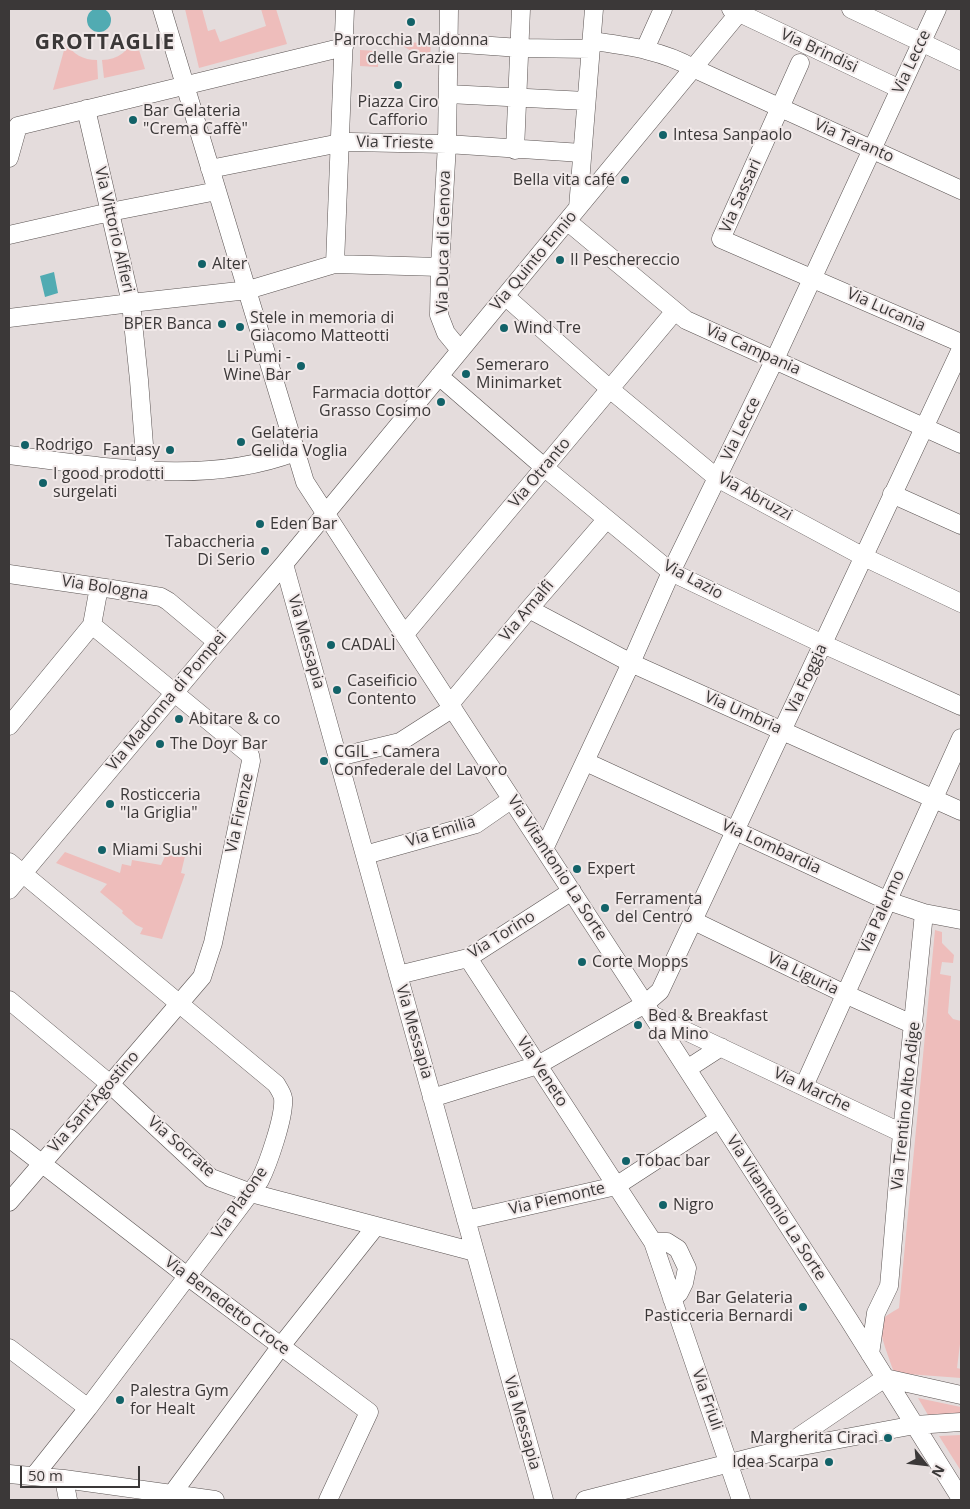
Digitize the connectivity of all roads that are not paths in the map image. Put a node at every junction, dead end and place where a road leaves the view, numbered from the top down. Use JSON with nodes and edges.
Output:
{"nodes":[{"id":1,"x":162,"y":9,"type":"edge"},
{"id":2,"x":345,"y":9,"type":"edge"},
{"id":3,"x":449,"y":9,"type":"edge"},
{"id":4,"x":521,"y":9,"type":"edge"},
{"id":5,"x":594,"y":9,"type":"edge"},
{"id":6,"x":663,"y":9,"type":"edge"},
{"id":7,"x":851,"y":9,"type":"edge"},
{"id":8,"x":937,"y":9,"type":"edge"},
{"id":9,"x":737,"y":10,"type":"edge"},
{"id":10,"x":448,"y":42,"type":"junction"},
{"id":11,"x":922,"y":43,"type":"junction"},
{"id":12,"x":592,"y":45,"type":"junction"},
{"id":13,"x":344,"y":47,"type":"junction"},
{"id":14,"x":520,"y":48,"type":"junction"},
{"id":15,"x":645,"y":49,"type":"junction"},
{"id":16,"x":961,"y":61,"type":"edge"},
{"id":17,"x":800,"y":63,"type":"dead end"},
{"id":18,"x":693,"y":68,"type":"junction"},
{"id":19,"x":185,"y":85,"type":"junction"},
{"id":20,"x":900,"y":88,"type":"junction"},
{"id":21,"x":448,"y":94,"type":"junction"},
{"id":22,"x":518,"y":97,"type":"junction"},
{"id":23,"x":586,"y":101,"type":"junction"},
{"id":24,"x":780,"y":108,"type":"junction"},
{"id":25,"x":86,"y":109,"type":"junction"},
{"id":26,"x":340,"y":143,"type":"junction"},
{"id":27,"x":447,"y":144,"type":"junction"},
{"id":28,"x":872,"y":149,"type":"junction"},
{"id":29,"x":515,"y":150,"type":"junction"},
{"id":30,"x":582,"y":153,"type":"junction"},
{"id":31,"x":9,"y":158,"type":"edge"},
{"id":32,"x":210,"y":169,"type":"junction"},
{"id":33,"x":961,"y":190,"type":"edge"},
{"id":34,"x":217,"y":192,"type":"junction"},
{"id":35,"x":110,"y":212,"type":"junction"},
{"id":36,"x":572,"y":214,"type":"junction"},
{"id":37,"x":9,"y":234,"type":"edge"},
{"id":38,"x":335,"y":264,"type":"junction"},
{"id":39,"x":440,"y":267,"type":"junction"},
{"id":40,"x":812,"y":277,"type":"junction"},
{"id":41,"x":248,"y":290,"type":"junction"},
{"id":42,"x":504,"y":296,"type":"junction"},
{"id":43,"x":131,"y":303,"type":"junction"},
{"id":44,"x":675,"y":311,"type":"junction"},
{"id":45,"x":9,"y":318,"type":"edge"},
{"id":46,"x":961,"y":344,"type":"edge"},
{"id":47,"x":961,"y":349,"type":"edge"},
{"id":48,"x":460,"y":350,"type":"junction"},
{"id":49,"x":774,"y":359,"type":"junction"},
{"id":50,"x":439,"y":376,"type":"junction"},
{"id":51,"x":611,"y":390,"type":"junction"},
{"id":52,"x":924,"y":427,"type":"junction"},
{"id":53,"x":961,"y":444,"type":"edge"},
{"id":54,"x":295,"y":452,"type":"junction"},
{"id":55,"x":9,"y":455,"type":"edge"},
{"id":56,"x":545,"y":468,"type":"junction"},
{"id":57,"x":146,"y":471,"type":"junction"},
{"id":58,"x":718,"y":478,"type":"junction"},
{"id":59,"x":892,"y":494,"type":"junction"},
{"id":60,"x":326,"y":513,"type":"junction"},
{"id":61,"x":606,"y":520,"type":"junction"},
{"id":62,"x":961,"y":525,"type":"edge"},
{"id":63,"x":864,"y":557,"type":"junction"},
{"id":64,"x":284,"y":564,"type":"junction"},
{"id":65,"x":670,"y":572,"type":"junction"},
{"id":66,"x":9,"y":574,"type":"edge"},
{"id":67,"x":99,"y":587,"type":"junction"},
{"id":68,"x":961,"y":603,"type":"edge"},
{"id":69,"x":529,"y":609,"type":"junction"},
{"id":70,"x":92,"y":625,"type":"junction"},
{"id":71,"x":405,"y":634,"type":"junction"},
{"id":72,"x":216,"y":642,"type":"junction"},
{"id":73,"x":823,"y":644,"type":"junction"},
{"id":74,"x":631,"y":663,"type":"junction"},
{"id":75,"x":174,"y":694,"type":"junction"},
{"id":76,"x":451,"y":706,"type":"junction"},
{"id":77,"x":961,"y":706,"type":"edge"},
{"id":78,"x":9,"y":726,"type":"edge"},
{"id":79,"x":782,"y":730,"type":"junction"},
{"id":80,"x":961,"y":738,"type":"edge"},
{"id":81,"x":338,"y":757,"type":"junction"},
{"id":82,"x":586,"y":762,"type":"junction"},
{"id":83,"x":934,"y":798,"type":"junction"},
{"id":84,"x":512,"y":799,"type":"junction"},
{"id":85,"x":961,"y":811,"type":"edge"},
{"id":86,"x":736,"y":831,"type":"junction"},
{"id":87,"x":544,"y":849,"type":"junction"},
{"id":88,"x":365,"y":855,"type":"junction"},
{"id":89,"x":9,"y":862,"type":"edge"},
{"id":90,"x":23,"y":874,"type":"junction"},
{"id":91,"x":9,"y":890,"type":"edge"},
{"id":92,"x":572,"y":891,"type":"junction"},
{"id":93,"x":888,"y":901,"type":"junction"},
{"id":94,"x":924,"y":914,"type":"junction"},
{"id":95,"x":961,"y":920,"type":"edge"},
{"id":96,"x":694,"y":921,"type":"junction"},
{"id":97,"x":468,"y":958,"type":"junction"},
{"id":98,"x":398,"y":975,"type":"junction"},
{"id":99,"x":845,"y":994,"type":"junction"},
{"id":100,"x":9,"y":1000,"type":"edge"},
{"id":101,"x":179,"y":1003,"type":"junction"},
{"id":102,"x":649,"y":1010,"type":"junction"},
{"id":103,"x":914,"y":1025,"type":"junction"},
{"id":104,"x":721,"y":1047,"type":"junction"},
{"id":105,"x":538,"y":1065,"type":"junction"},
{"id":106,"x":687,"y":1069,"type":"junction"},
{"id":107,"x":110,"y":1084,"type":"junction"},
{"id":108,"x":804,"y":1086,"type":"junction"},
{"id":109,"x":432,"y":1098,"type":"junction"},
{"id":110,"x":719,"y":1119,"type":"junction"},
{"id":111,"x":902,"y":1133,"type":"junction"},
{"id":112,"x":9,"y":1138,"type":"edge"},
{"id":113,"x":41,"y":1164,"type":"junction"},
{"id":114,"x":616,"y":1186,"type":"junction"},
{"id":115,"x":250,"y":1193,"type":"junction"},
{"id":116,"x":9,"y":1202,"type":"edge"},
{"id":117,"x":466,"y":1220,"type":"junction"},
{"id":118,"x":376,"y":1226,"type":"junction"},
{"id":119,"x":653,"y":1242,"type":"junction"},
{"id":120,"x":475,"y":1252,"type":"junction"},
{"id":121,"x":187,"y":1276,"type":"junction"},
{"id":122,"x":884,"y":1297,"type":"junction"},
{"id":123,"x":672,"y":1299,"type":"junction"},
{"id":124,"x":848,"y":1319,"type":"junction"},
{"id":125,"x":281,"y":1346,"type":"junction"},
{"id":126,"x":9,"y":1348,"type":"edge"},
{"id":127,"x":870,"y":1354,"type":"junction"},
{"id":128,"x":885,"y":1378,"type":"junction"},
{"id":129,"x":961,"y":1396,"type":"edge"},
{"id":130,"x":88,"y":1408,"type":"junction"},
{"id":131,"x":961,"y":1422,"type":"edge"},
{"id":132,"x":915,"y":1426,"type":"junction"},
{"id":133,"x":781,"y":1450,"type":"junction"},
{"id":134,"x":728,"y":1464,"type":"junction"},
{"id":135,"x":9,"y":1474,"type":"edge"},
{"id":136,"x":34,"y":1476,"type":"junction"},
{"id":137,"x":64,"y":1478,"type":"junction"},
{"id":138,"x":620,"y":1496,"type":"edge"},
{"id":139,"x":182,"y":1497,"type":"edge"},
{"id":140,"x":961,"y":1499,"type":"edge"},
{"id":141,"x":68,"y":1500,"type":"edge"},
{"id":142,"x":215,"y":1500,"type":"edge"},
{"id":143,"x":328,"y":1500,"type":"edge"},
{"id":144,"x":544,"y":1500,"type":"edge"},
{"id":145,"x":586,"y":1500,"type":"edge"},
{"id":146,"x":741,"y":1500,"type":"edge"}],
"edges":[{"from":1,"to":19,"type":"street","name":"Via Vitantonio La Sorte"},
{"from":2,"to":13,"type":"street"},
{"from":3,"to":10,"type":"street","name":"Via Duca di Genova"},
{"from":4,"to":14,"type":"street"},
{"from":5,"to":12,"type":"street"},
{"from":6,"to":15,"type":"street"},
{"from":7,"to":11,"type":"street"},
{"from":8,"to":11,"type":"street","name":"Via Lecce"},
{"from":9,"to":18,"type":"street","name":"Via Quinto Ennio"},
{"from":9,"to":20,"type":"street","name":"Via Brindisi"},
{"from":10,"to":14,"type":"street","name":"Via Taranto"},
{"from":10,"to":21,"type":"street","name":"Via Duca di Genova"},
{"from":11,"to":16,"type":"street"},
{"from":11,"to":20,"type":"street","name":"Via Lecce"},
{"from":12,"to":14,"type":"street","name":"Via Taranto"},
{"from":12,"to":15,"type":"street","name":"Via Taranto"},
{"from":12,"to":23,"type":"street"},
{"from":13,"to":19,"type":"street"},
{"from":13,"to":26,"type":"street"},
{"from":14,"to":22,"type":"street"},
{"from":15,"to":18,"type":"street","name":"Via Taranto"},
{"from":17,"to":24,"type":"street","name":"Via Sassari"},
{"from":18,"to":24,"type":"street","name":"Via Taranto"},
{"from":18,"to":36,"type":"street","name":"Via Quinto Ennio"},
{"from":19,"to":25,"type":"street"},
{"from":19,"to":32,"type":"street","name":"Via Vitantonio La Sorte"},
{"from":20,"to":28,"type":"street","name":"Via Lecce"},
{"from":21,"to":22,"type":"street"},
{"from":21,"to":27,"type":"street","name":"Via Duca di Genova"},
{"from":22,"to":23,"type":"street"},
{"from":22,"to":29,"type":"street"},
{"from":23,"to":30,"type":"street"},
{"from":24,"to":28,"type":"street","name":"Via Taranto"},
{"from":24,"to":40,"type":"street","name":"Via Sassari"},
{"from":25,"to":31,"type":"street"},
{"from":25,"to":35,"type":"street","name":"Via Vittorio Alfieri"},
{"from":26,"to":27,"type":"street","name":"Via Trieste"},
{"from":26,"to":32,"type":"street","name":"Via Trieste"},
{"from":26,"to":38,"type":"street"},
{"from":27,"to":29,"type":"street","name":"Via Trieste"},
{"from":27,"to":39,"type":"street","name":"Via Duca di Genova"},
{"from":28,"to":33,"type":"street","name":"Via Taranto"},
{"from":28,"to":40,"type":"street","name":"Via Lecce"},
{"from":29,"to":30,"type":"street","name":"Via Trieste"},
{"from":30,"to":36,"type":"street"},
{"from":32,"to":34,"type":"street","name":"Via Vitantonio La Sorte"},
{"from":34,"to":35,"type":"street"},
{"from":34,"to":41,"type":"street","name":"Via Vitantonio La Sorte"},
{"from":35,"to":37,"type":"street"},
{"from":35,"to":43,"type":"street","name":"Via Vittorio Alfieri"},
{"from":36,"to":42,"type":"street","name":"Via Quinto Ennio"},
{"from":36,"to":44,"type":"street","name":"Via Campania"},
{"from":38,"to":39,"type":"street"},
{"from":38,"to":41,"type":"street"},
{"from":39,"to":48,"type":"street","name":"Via Duca di Genova"},
{"from":40,"to":46,"type":"street","name":"Via Lucania"},
{"from":40,"to":49,"type":"street","name":"Via Lecce"},
{"from":41,"to":43,"type":"street"},
{"from":41,"to":54,"type":"street","name":"Via Vitantonio La Sorte"},
{"from":42,"to":48,"type":"street","name":"Via Quinto Ennio"},
{"from":42,"to":51,"type":"street","name":"Via Abruzzi"},
{"from":43,"to":45,"type":"street"},
{"from":43,"to":57,"type":"street","name":"Via Vittorio Alfieri"},
{"from":44,"to":49,"type":"street","name":"Via Campania"},
{"from":44,"to":51,"type":"street","name":"Via Otranto"},
{"from":47,"to":52,"type":"street","name":"Via Foggia"},
{"from":48,"to":50,"type":"street","name":"Via Quinto Ennio"},
{"from":49,"to":52,"type":"street","name":"Via Campania"},
{"from":49,"to":58,"type":"street","name":"Via Lecce"},
{"from":50,"to":56,"type":"street","name":"Via Lazio"},
{"from":50,"to":60,"type":"street","name":"Via Quinto Ennio"},
{"from":51,"to":56,"type":"street","name":"Via Otranto"},
{"from":51,"to":58,"type":"street","name":"Via Abruzzi"},
{"from":52,"to":53,"type":"street","name":"Via Campania"},
{"from":52,"to":59,"type":"street","name":"Via Foggia"},
{"from":54,"to":57,"type":"street"},
{"from":54,"to":60,"type":"street","name":"Via Vitantonio La Sorte"},
{"from":55,"to":57,"type":"street"},
{"from":56,"to":61,"type":"street","name":"Via Lazio"},
{"from":56,"to":71,"type":"street","name":"Via Otranto"},
{"from":58,"to":63,"type":"street","name":"Via Abruzzi"},
{"from":58,"to":65,"type":"street","name":"Via Lecce"},
{"from":59,"to":62,"type":"street"},
{"from":59,"to":63,"type":"street","name":"Via Foggia"},
{"from":60,"to":64,"type":"street","name":"Via Madonna di Pompei"},
{"from":60,"to":71,"type":"street","name":"Via Vitantonio La Sorte"},
{"from":61,"to":65,"type":"street","name":"Via Lazio"},
{"from":61,"to":69,"type":"street","name":"Via Amalfi"},
{"from":63,"to":68,"type":"street","name":"Via Abruzzi"},
{"from":63,"to":73,"type":"street","name":"Via Foggia"},
{"from":64,"to":72,"type":"street","name":"Via Madonna di Pompei"},
{"from":64,"to":81,"type":"street","name":"Via Messapia"},
{"from":65,"to":73,"type":"street","name":"Via Lazio"},
{"from":65,"to":74,"type":"street","name":"Via Lecce"},
{"from":66,"to":67,"type":"street","name":"Via Bologna"},
{"from":67,"to":70,"type":"street"},
{"from":67,"to":72,"type":"street","name":"Via Bologna"},
{"from":69,"to":74,"type":"street","name":"Via Umbria"},
{"from":69,"to":76,"type":"street","name":"Via Amalfi"},
{"from":70,"to":75,"type":"street","name":"Via Firenze"},
{"from":70,"to":78,"type":"street"},
{"from":71,"to":76,"type":"street","name":"Via Vitantonio La Sorte"},
{"from":72,"to":75,"type":"street","name":"Via Madonna di Pompei"},
{"from":73,"to":77,"type":"street","name":"Via Lazio"},
{"from":73,"to":79,"type":"street","name":"Via Foggia"},
{"from":74,"to":79,"type":"street","name":"Via Umbria"},
{"from":74,"to":82,"type":"street","name":"Via Lecce"},
{"from":75,"to":90,"type":"street","name":"Via Madonna di Pompei"},
{"from":75,"to":101,"type":"street","name":"Via Firenze"},
{"from":76,"to":81,"type":"street","name":"Via Amalfi"},
{"from":76,"to":84,"type":"street","name":"Via Vitantonio La Sorte"},
{"from":79,"to":83,"type":"street","name":"Via Umbria"},
{"from":79,"to":86,"type":"street","name":"Via Foggia"},
{"from":80,"to":83,"type":"street","name":"Via Palermo"},
{"from":81,"to":88,"type":"street","name":"Via Messapia"},
{"from":82,"to":86,"type":"street","name":"Via Lombardia"},
{"from":82,"to":87,"type":"street","name":"Via Lecce"},
{"from":83,"to":85,"type":"street","name":"Via Umbria"},
{"from":83,"to":93,"type":"street","name":"Via Palermo"},
{"from":84,"to":87,"type":"street","name":"Via Vitantonio La Sorte"},
{"from":84,"to":88,"type":"street","name":"Via Emilia"},
{"from":86,"to":93,"type":"street","name":"Via Lombardia"},
{"from":86,"to":96,"type":"street","name":"Via Foggia"},
{"from":87,"to":92,"type":"street","name":"Via Vitantonio La Sorte"},
{"from":88,"to":98,"type":"street","name":"Via Messapia"},
{"from":89,"to":90,"type":"street","name":"Via Platone"},
{"from":90,"to":91,"type":"street","name":"Via Madonna di Pompei"},
{"from":90,"to":101,"type":"street","name":"Via Platone"},
{"from":92,"to":97,"type":"street","name":"Via Torino"},
{"from":92,"to":102,"type":"street","name":"Via Vitantonio La Sorte"},
{"from":93,"to":94,"type":"street","name":"Via Lombardia"},
{"from":93,"to":99,"type":"street","name":"Via Palermo"},
{"from":94,"to":95,"type":"street","name":"Via Lombardia"},
{"from":94,"to":103,"type":"street","name":"Via Trentino Alto Adige"},
{"from":96,"to":99,"type":"street","name":"Via Liguria"},
{"from":96,"to":102,"type":"street","name":"Via Foggia"},
{"from":97,"to":98,"type":"street","name":"Via Torino"},
{"from":97,"to":105,"type":"street","name":"Via Veneto"},
{"from":98,"to":109,"type":"street","name":"Via Messapia"},
{"from":99,"to":103,"type":"street","name":"Via Liguria"},
{"from":99,"to":108,"type":"street","name":"Via Palermo"},
{"from":100,"to":107,"type":"street","name":"Via Socrate"},
{"from":101,"to":107,"type":"street","name":"Via Sant'Agostino"},
{"from":101,"to":115,"type":"street","name":"Via Platone"},
{"from":102,"to":104,"type":"street","name":"Via Marche"},
{"from":102,"to":105,"type":"street","name":"Via Foggia"},
{"from":102,"to":106,"type":"street","name":"Via Vitantonio La Sorte"},
{"from":103,"to":111,"type":"street","name":"Via Trentino Alto Adige"},
{"from":104,"to":106,"type":"street"},
{"from":104,"to":108,"type":"street","name":"Via Marche"},
{"from":105,"to":109,"type":"street","name":"Via Foggia"},
{"from":105,"to":114,"type":"street","name":"Via Veneto"},
{"from":106,"to":110,"type":"street","name":"Via Vitantonio La Sorte"},
{"from":107,"to":113,"type":"street","name":"Via Sant'Agostino"},
{"from":107,"to":115,"type":"street","name":"Via Socrate"},
{"from":108,"to":111,"type":"street","name":"Via Marche"},
{"from":109,"to":117,"type":"street","name":"Via Messapia"},
{"from":110,"to":114,"type":"street","name":"Via Piemonte"},
{"from":110,"to":124,"type":"street","name":"Via Vitantonio La Sorte"},
{"from":111,"to":122,"type":"street","name":"Via Trentino Alto Adige"},
{"from":112,"to":113,"type":"street","name":"Via Benedetto Croce"},
{"from":113,"to":116,"type":"street","name":"Via Sant'Agostino"},
{"from":113,"to":121,"type":"street","name":"Via Benedetto Croce"},
{"from":114,"to":117,"type":"street","name":"Via Piemonte"},
{"from":114,"to":119,"type":"street","name":"Via Friuli"},
{"from":115,"to":118,"type":"street","name":"Via Socrate"},
{"from":115,"to":121,"type":"street","name":"Via Platone"},
{"from":117,"to":120,"type":"street","name":"Via Messapia"},
{"from":118,"to":120,"type":"street","name":"Via Socrate"},
{"from":118,"to":125,"type":"street"},
{"from":119,"to":123,"type":"street","name":"Via Friuli"},
{"from":119,"to":123,"type":"street"},
{"from":120,"to":144,"type":"street","name":"Via Messapia"},
{"from":121,"to":125,"type":"street","name":"Via Benedetto Croce"},
{"from":121,"to":130,"type":"street","name":"Via Platone"},
{"from":122,"to":124,"type":"street"},
{"from":122,"to":127,"type":"street","name":"Via Trentino Alto Adige"},
{"from":123,"to":134,"type":"street","name":"Via Friuli"},
{"from":124,"to":127,"type":"street","name":"Via Vitantonio La Sorte"},
{"from":125,"to":139,"type":"street"},
{"from":125,"to":143,"type":"street","name":"Via Benedetto Croce"},
{"from":126,"to":130,"type":"street"},
{"from":127,"to":128,"type":"street","name":"Via Vitantonio La Sorte"},
{"from":128,"to":129,"type":"street"},
{"from":128,"to":132,"type":"street","name":"Via Vitantonio La Sorte"},
{"from":128,"to":133,"type":"street"},
{"from":130,"to":136,"type":"street","name":"Via Platone"},
{"from":131,"to":132,"type":"street"},
{"from":132,"to":133,"type":"street"},
{"from":132,"to":140,"type":"street","name":"Via Vitantonio La Sorte"},
{"from":133,"to":134,"type":"street"},
{"from":134,"to":138,"type":"street"},
{"from":134,"to":146,"type":"street","name":"Via Friuli"},
{"from":135,"to":136,"type":"street"},
{"from":136,"to":137,"type":"street"},
{"from":137,"to":139,"type":"street"},
{"from":137,"to":141,"type":"street"},
{"from":138,"to":145,"type":"street"},
{"from":139,"to":142,"type":"street"}]}
